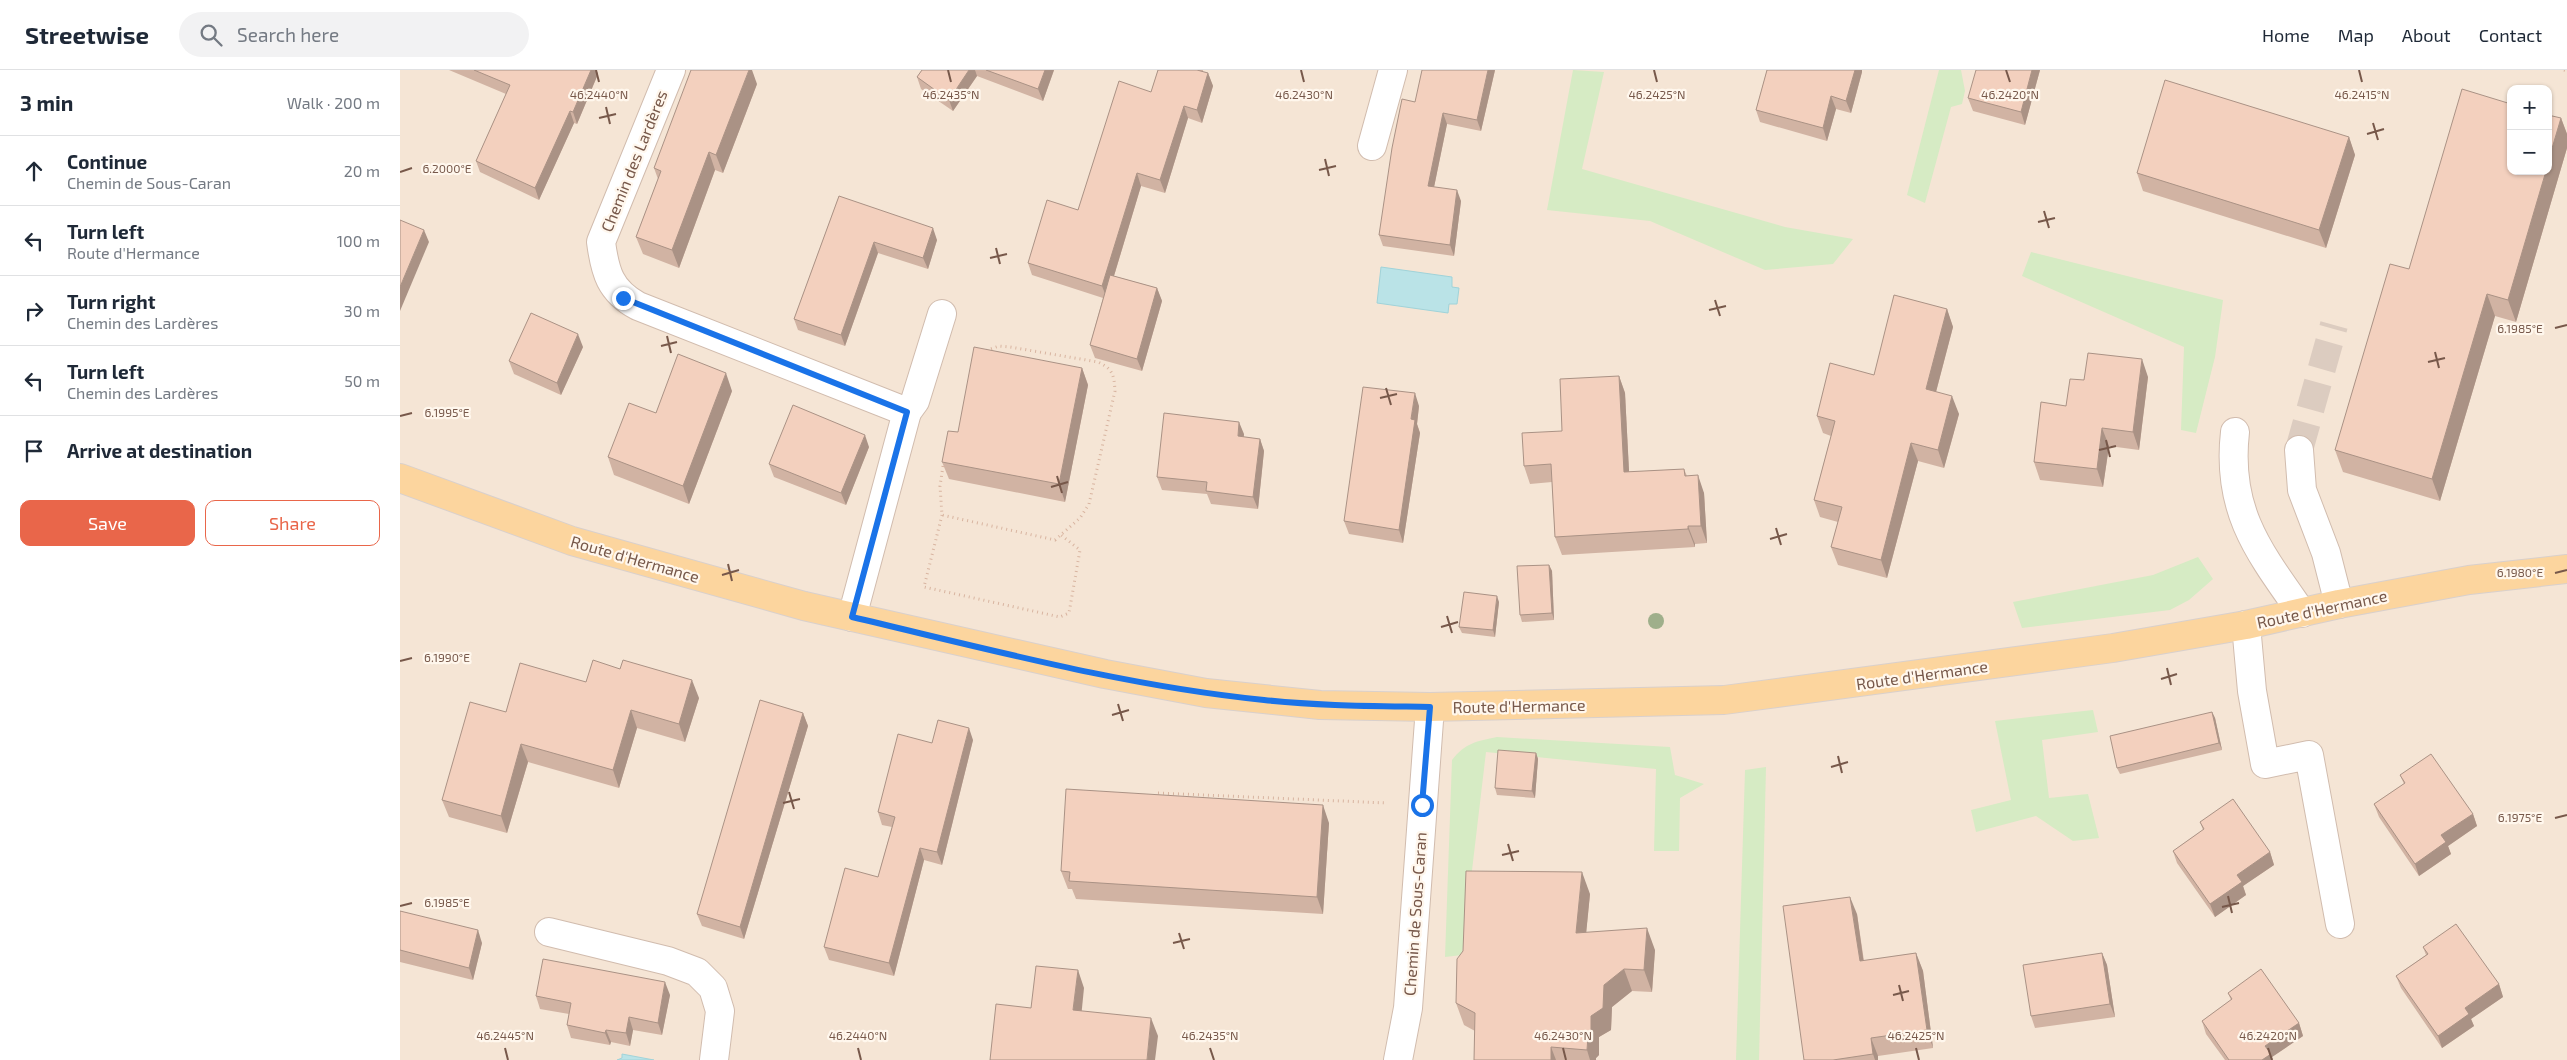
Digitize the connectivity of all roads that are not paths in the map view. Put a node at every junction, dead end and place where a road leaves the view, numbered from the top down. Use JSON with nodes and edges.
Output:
{"nodes":[{"id":1,"x":671,"y":70,"type":"edge"},
{"id":2,"x":1393,"y":70,"type":"edge"},
{"id":3,"x":1372,"y":146,"type":"dead end"},
{"id":4,"x":942,"y":314,"type":"dead end"},
{"id":5,"x":907,"y":412,"type":"junction"},
{"id":6,"x":2235,"y":432,"type":"dead end"},
{"id":7,"x":2299,"y":450,"type":"tunnel mouth"},
{"id":8,"x":400,"y":478,"type":"edge"},
{"id":9,"x":2567,"y":569,"type":"edge"},
{"id":10,"x":2339,"y":604,"type":"junction"},
{"id":11,"x":2302,"y":613,"type":"junction"},
{"id":12,"x":852,"y":617,"type":"junction"},
{"id":13,"x":2246,"y":625,"type":"junction"},
{"id":14,"x":1430,"y":707,"type":"junction"},
{"id":15,"x":2340,"y":924,"type":"dead end"},
{"id":16,"x":548,"y":932,"type":"dead end"},
{"id":17,"x":714,"y":1060,"type":"edge"},
{"id":18,"x":1398,"y":1060,"type":"edge"}],
"edges":[{"from":1,"to":5,"type":"street","name":"Chemin des Lardères"},
{"from":2,"to":3,"type":"street"},
{"from":4,"to":5,"type":"street"},
{"from":5,"to":12,"type":"street"},
{"from":6,"to":11,"type":"street"},
{"from":7,"to":10,"type":"street"},
{"from":8,"to":12,"type":"main road","name":"Route d'Hermance"},
{"from":9,"to":10,"type":"main road","name":"Route d'Hermance"},
{"from":10,"to":11,"type":"main road","name":"Route d'Hermance"},
{"from":11,"to":13,"type":"main road","name":"Route d'Hermance"},
{"from":12,"to":14,"type":"main road","name":"Route d'Hermance"},
{"from":13,"to":14,"type":"main road","name":"Route d'Hermance"},
{"from":13,"to":15,"type":"street"},
{"from":14,"to":18,"type":"street","name":"Chemin de Sous-Caran"},
{"from":16,"to":17,"type":"street"}]}
